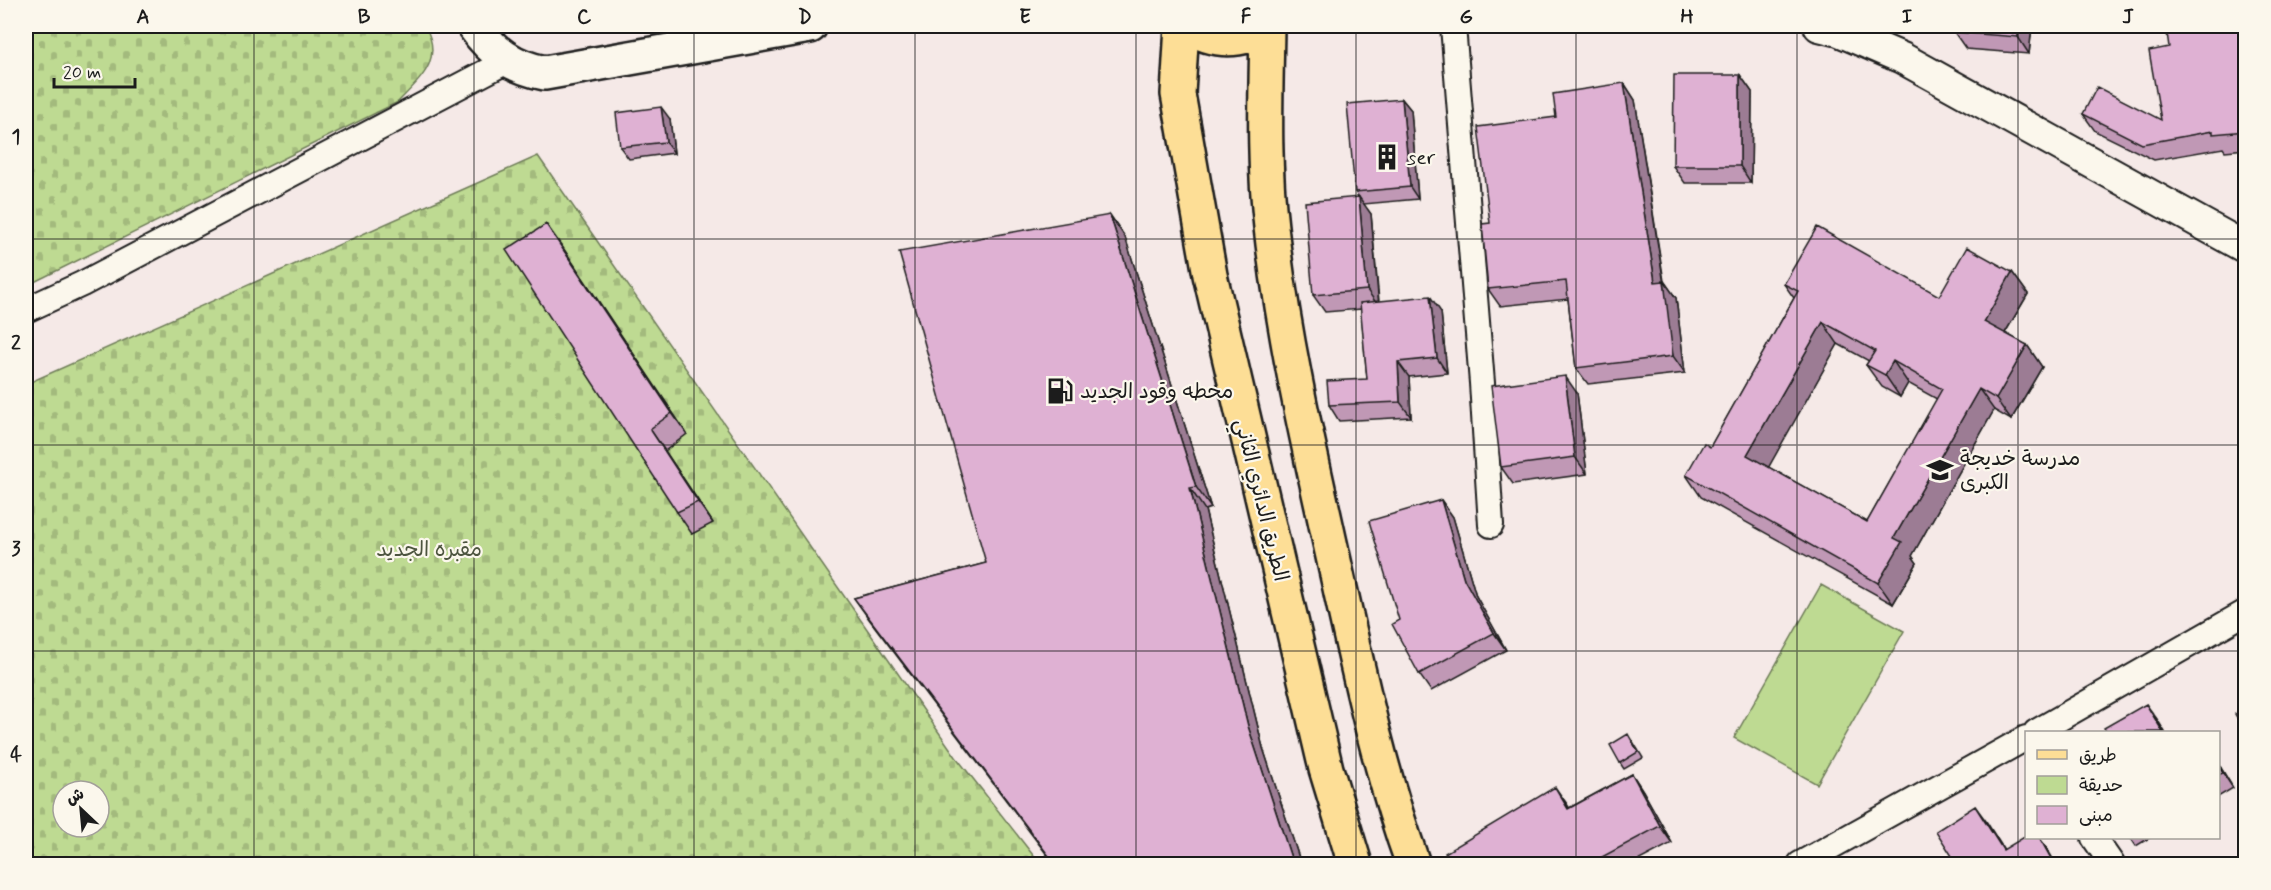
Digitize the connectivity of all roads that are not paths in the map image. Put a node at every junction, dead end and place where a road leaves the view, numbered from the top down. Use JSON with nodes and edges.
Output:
{"nodes":[{"id":1,"x":474,"y":26,"type":"edge"},
{"id":2,"x":810,"y":26,"type":"edge"},
{"id":3,"x":1182,"y":26,"type":"edge"},
{"id":4,"x":1188,"y":26,"type":"edge"},
{"id":5,"x":1268,"y":26,"type":"edge"},
{"id":6,"x":1453,"y":26,"type":"edge"},
{"id":7,"x":1819,"y":26,"type":"edge"},
{"id":8,"x":507,"y":61,"type":"junction"},
{"id":9,"x":2246,"y":248,"type":"edge"},
{"id":10,"x":26,"y":310,"type":"edge"},
{"id":11,"x":1491,"y":525,"type":"dead end"},
{"id":12,"x":2246,"y":612,"type":"edge"},
{"id":13,"x":2038,"y":731,"type":"edge"},
{"id":14,"x":2025,"y":739,"type":"edge"},
{"id":15,"x":2095,"y":839,"type":"edge"},
{"id":16,"x":1355,"y":864,"type":"edge"},
{"id":17,"x":1413,"y":864,"type":"edge"},
{"id":18,"x":1800,"y":864,"type":"edge"},
{"id":19,"x":2112,"y":864,"type":"edge"}],
"edges":[{"from":1,"to":8,"type":"main road"},
{"from":2,"to":8,"type":"main road"},
{"from":3,"to":16,"type":"main road","name":"الطريق الدائري الثاني"},
{"from":4,"to":5,"type":"main road"},
{"from":5,"to":17,"type":"main road"},
{"from":6,"to":11,"type":"street"},
{"from":7,"to":9,"type":"street"},
{"from":8,"to":10,"type":"street"},
{"from":12,"to":13,"type":"street"},
{"from":14,"to":18,"type":"street"},
{"from":15,"to":19,"type":"street"}]}
